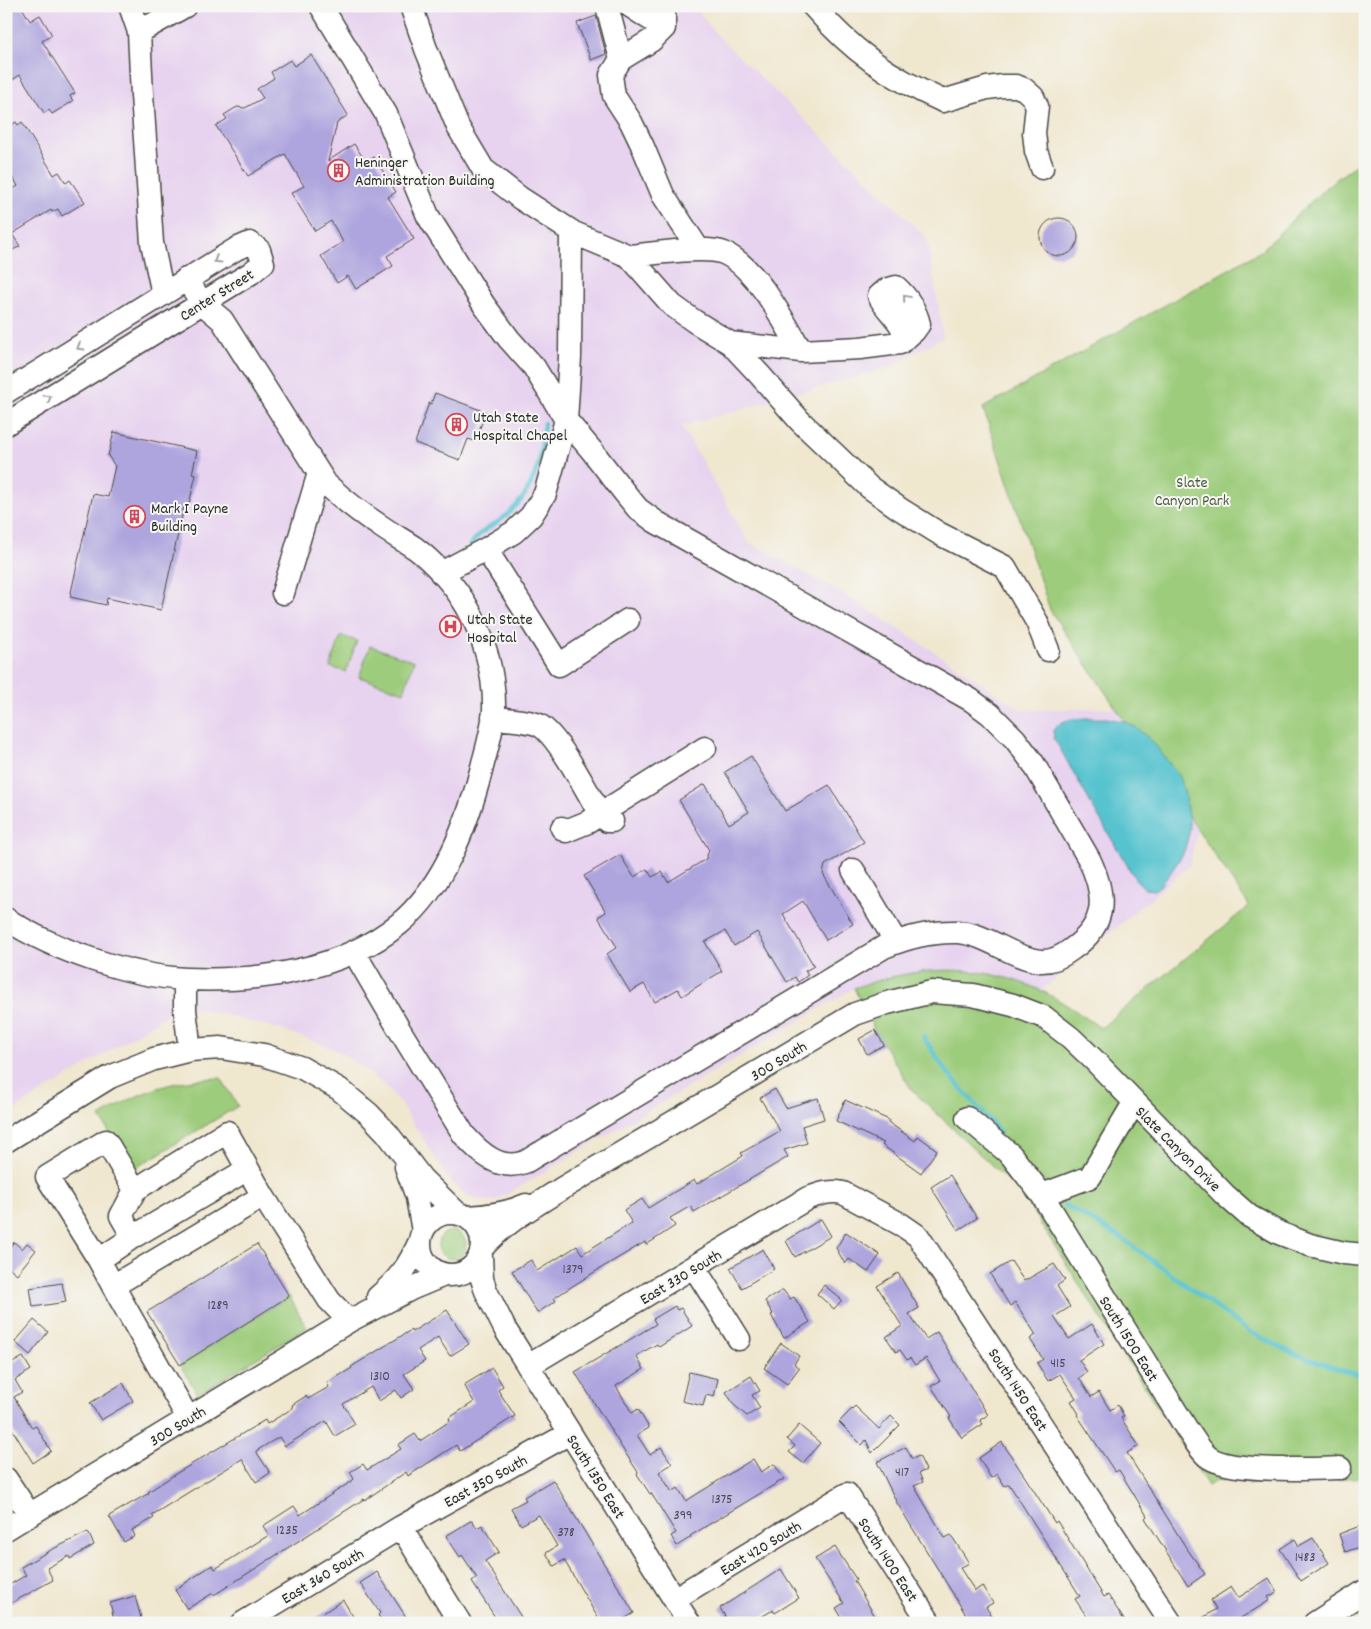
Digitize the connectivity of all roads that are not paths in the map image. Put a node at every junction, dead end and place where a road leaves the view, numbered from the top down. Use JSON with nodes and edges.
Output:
{"nodes":[{"id":1,"x":130,"y":6,"type":"edge"},
{"id":2,"x":185,"y":6,"type":"edge"},
{"id":3,"x":321,"y":6,"type":"edge"},
{"id":4,"x":411,"y":6,"type":"edge"},
{"id":5,"x":607,"y":6,"type":"edge"},
{"id":6,"x":630,"y":6,"type":"edge"},
{"id":7,"x":813,"y":6,"type":"edge"},
{"id":8,"x":664,"y":17,"type":"edge"},
{"id":9,"x":139,"y":32,"type":"junction"},
{"id":10,"x":621,"y":59,"type":"junction"},
{"id":11,"x":1042,"y":168,"type":"dead end"},
{"id":12,"x":671,"y":207,"type":"junction"},
{"id":13,"x":571,"y":231,"type":"junction"},
{"id":14,"x":699,"y":250,"type":"junction"},
{"id":15,"x":655,"y":254,"type":"junction"},
{"id":16,"x":629,"y":256,"type":"junction"},
{"id":17,"x":186,"y":279,"type":"junction"},
{"id":18,"x":155,"y":300,"type":"junction"},
{"id":19,"x":203,"y":304,"type":"junction"},
{"id":20,"x":161,"y":328,"type":"junction"},
{"id":21,"x":906,"y":338,"type":"dead end"},
{"id":22,"x":730,"y":343,"type":"junction"},
{"id":23,"x":801,"y":351,"type":"junction"},
{"id":24,"x":6,"y":392,"type":"edge"},
{"id":25,"x":566,"y":420,"type":"junction"},
{"id":26,"x":6,"y":424,"type":"edge"},
{"id":27,"x":319,"y":474,"type":"junction"},
{"id":28,"x":486,"y":549,"type":"junction"},
{"id":29,"x":441,"y":573,"type":"junction"},
{"id":30,"x":283,"y":593,"type":"dead end"},
{"id":31,"x":628,"y":620,"type":"dead end"},
{"id":32,"x":1048,"y":650,"type":"dead end"},
{"id":33,"x":493,"y":717,"type":"junction"},
{"id":34,"x":705,"y":748,"type":"dead end"},
{"id":35,"x":600,"y":814,"type":"junction"},
{"id":36,"x":562,"y":828,"type":"dead end"},
{"id":37,"x":853,"y":870,"type":"dead end"},
{"id":38,"x":6,"y":920,"type":"edge"},
{"id":39,"x":896,"y":942,"type":"junction"},
{"id":40,"x":354,"y":952,"type":"junction"},
{"id":41,"x":185,"y":979,"type":"junction"},
{"id":42,"x":1013,"y":1005,"type":"joint"},
{"id":43,"x":190,"y":1050,"type":"junction"},
{"id":44,"x":1134,"y":1102,"type":"junction"},
{"id":45,"x":967,"y":1118,"type":"dead end"},
{"id":46,"x":6,"y":1141,"type":"edge"},
{"id":47,"x":394,"y":1141,"type":"junction"},
{"id":48,"x":248,"y":1169,"type":"junction"},
{"id":49,"x":561,"y":1189,"type":"junction"},
{"id":50,"x":135,"y":1190,"type":"junction"},
{"id":51,"x":834,"y":1191,"type":"joint"},
{"id":52,"x":1042,"y":1195,"type":"junction"},
{"id":53,"x":264,"y":1196,"type":"junction"},
{"id":54,"x":463,"y":1215,"type":"junction"},
{"id":55,"x":422,"y":1236,"type":"junction"},
{"id":56,"x":134,"y":1237,"type":"junction"},
{"id":57,"x":482,"y":1252,"type":"junction"},
{"id":58,"x":1365,"y":1255,"type":"edge"},
{"id":59,"x":99,"y":1260,"type":"junction"},
{"id":60,"x":694,"y":1268,"type":"junction"},
{"id":61,"x":447,"y":1275,"type":"junction"},
{"id":62,"x":112,"y":1286,"type":"junction"},
{"id":63,"x":348,"y":1321,"type":"junction"},
{"id":64,"x":505,"y":1329,"type":"junction"},
{"id":65,"x":739,"y":1339,"type":"dead end"},
{"id":66,"x":528,"y":1366,"type":"junction"},
{"id":67,"x":188,"y":1418,"type":"junction"},
{"id":68,"x":570,"y":1433,"type":"junction"},
{"id":69,"x":1340,"y":1468,"type":"dead end"},
{"id":70,"x":6,"y":1479,"type":"edge"},
{"id":71,"x":847,"y":1494,"type":"joint"},
{"id":72,"x":30,"y":1514,"type":"junction"},
{"id":73,"x":401,"y":1527,"type":"junction"},
{"id":74,"x":6,"y":1529,"type":"edge"},
{"id":75,"x":1365,"y":1591,"type":"edge"},
{"id":76,"x":674,"y":1599,"type":"junction"},
{"id":77,"x":243,"y":1623,"type":"edge"},
{"id":78,"x":460,"y":1623,"type":"edge"},
{"id":79,"x":689,"y":1623,"type":"edge"},
{"id":80,"x":930,"y":1623,"type":"edge"},
{"id":81,"x":1172,"y":1623,"type":"edge"},
{"id":82,"x":1315,"y":1623,"type":"edge"}],
"edges":[{"from":1,"to":9,"type":"street"},
{"from":2,"to":9,"type":"street"},
{"from":3,"to":25,"type":"street"},
{"from":4,"to":13,"type":"street"},
{"from":5,"to":10,"type":"street"},
{"from":6,"to":8,"type":"street"},
{"from":7,"to":11,"type":"street"},
{"from":8,"to":10,"type":"street"},
{"from":9,"to":18,"type":"street"},
{"from":10,"to":12,"type":"street"},
{"from":12,"to":14,"type":"street"},
{"from":12,"to":15,"type":"street"},
{"from":13,"to":16,"type":"street"},
{"from":13,"to":25,"type":"street"},
{"from":14,"to":15,"type":"street"},
{"from":14,"to":23,"type":"street"},
{"from":15,"to":16,"type":"street"},
{"from":16,"to":22,"type":"street"},
{"from":17,"to":18,"type":"street","name":"Center Street"},
{"from":17,"to":19,"type":"street"},
{"from":19,"to":17,"type":"street","name":"Center Street","one_way":true},
{"from":18,"to":20,"type":"street"},
{"from":18,"to":24,"type":"street","name":"Center Street","one_way":true},
{"from":19,"to":20,"type":"street","name":"Center Street"},
{"from":19,"to":27,"type":"street"},
{"from":26,"to":20,"type":"street","name":"Center Street","one_way":true},
{"from":21,"to":23,"type":"street"},
{"from":22,"to":23,"type":"street"},
{"from":22,"to":32,"type":"street"},
{"from":25,"to":28,"type":"street"},
{"from":25,"to":39,"type":"street"},
{"from":27,"to":29,"type":"street"},
{"from":27,"to":30,"type":"street"},
{"from":28,"to":29,"type":"street"},
{"from":28,"to":31,"type":"street"},
{"from":29,"to":33,"type":"street"},
{"from":33,"to":35,"type":"street"},
{"from":33,"to":40,"type":"street"},
{"from":34,"to":35,"type":"street"},
{"from":35,"to":36,"type":"street"},
{"from":37,"to":39,"type":"street"},
{"from":38,"to":41,"type":"street"},
{"from":39,"to":40,"type":"street"},
{"from":40,"to":41,"type":"street"},
{"from":41,"to":43,"type":"street"},
{"from":42,"to":44,"type":"street","name":"Slate Canyon Drive"},
{"from":42,"to":49,"type":"street","name":"300 South"},
{"from":43,"to":46,"type":"street"},
{"from":43,"to":47,"type":"street"},
{"from":44,"to":52,"type":"street"},
{"from":44,"to":58,"type":"street","name":"Slate Canyon Drive"},
{"from":45,"to":52,"type":"street","name":"South 1500 East"},
{"from":47,"to":54,"type":"street"},
{"from":47,"to":55,"type":"street"},
{"from":48,"to":50,"type":"street"},
{"from":48,"to":53,"type":"street"},
{"from":48,"to":56,"type":"street"},
{"from":49,"to":54,"type":"street","name":"300 South"},
{"from":49,"to":57,"type":"street","name":"300 South"},
{"from":50,"to":56,"type":"street"},
{"from":50,"to":59,"type":"street"},
{"from":51,"to":60,"type":"street","name":"East 330 South"},
{"from":51,"to":81,"type":"street","name":"South 1450 East"},
{"from":52,"to":69,"type":"street","name":"South 1500 East"},
{"from":53,"to":62,"type":"street"},
{"from":53,"to":63,"type":"street"},
{"from":54,"to":55,"type":"street"},
{"from":54,"to":57,"type":"street"},
{"from":55,"to":61,"type":"street"},
{"from":55,"to":63,"type":"street","name":"300 South"},
{"from":56,"to":59,"type":"street"},
{"from":57,"to":61,"type":"street"},
{"from":57,"to":64,"type":"street","name":"South 1350 East"},
{"from":59,"to":62,"type":"street"},
{"from":60,"to":65,"type":"street"},
{"from":60,"to":66,"type":"street","name":"East 330 South"},
{"from":61,"to":63,"type":"street","name":"300 South"},
{"from":61,"to":64,"type":"street","name":"South 1350 East"},
{"from":62,"to":67,"type":"street"},
{"from":63,"to":67,"type":"street","name":"300 South"},
{"from":64,"to":66,"type":"street","name":"South 1350 East"},
{"from":66,"to":68,"type":"street","name":"South 1350 East"},
{"from":67,"to":72,"type":"street","name":"300 South"},
{"from":68,"to":73,"type":"street","name":"East 350 South"},
{"from":68,"to":76,"type":"street","name":"South 1350 East"},
{"from":70,"to":72,"type":"street"},
{"from":71,"to":76,"type":"street","name":"East 420 South"},
{"from":71,"to":80,"type":"street","name":"South 1400 East"},
{"from":72,"to":74,"type":"street","name":"300 South"},
{"from":73,"to":77,"type":"street","name":"East 360 South"},
{"from":73,"to":78,"type":"street"},
{"from":75,"to":82,"type":"street"},
{"from":76,"to":79,"type":"street","name":"South 1350 East"}]}
